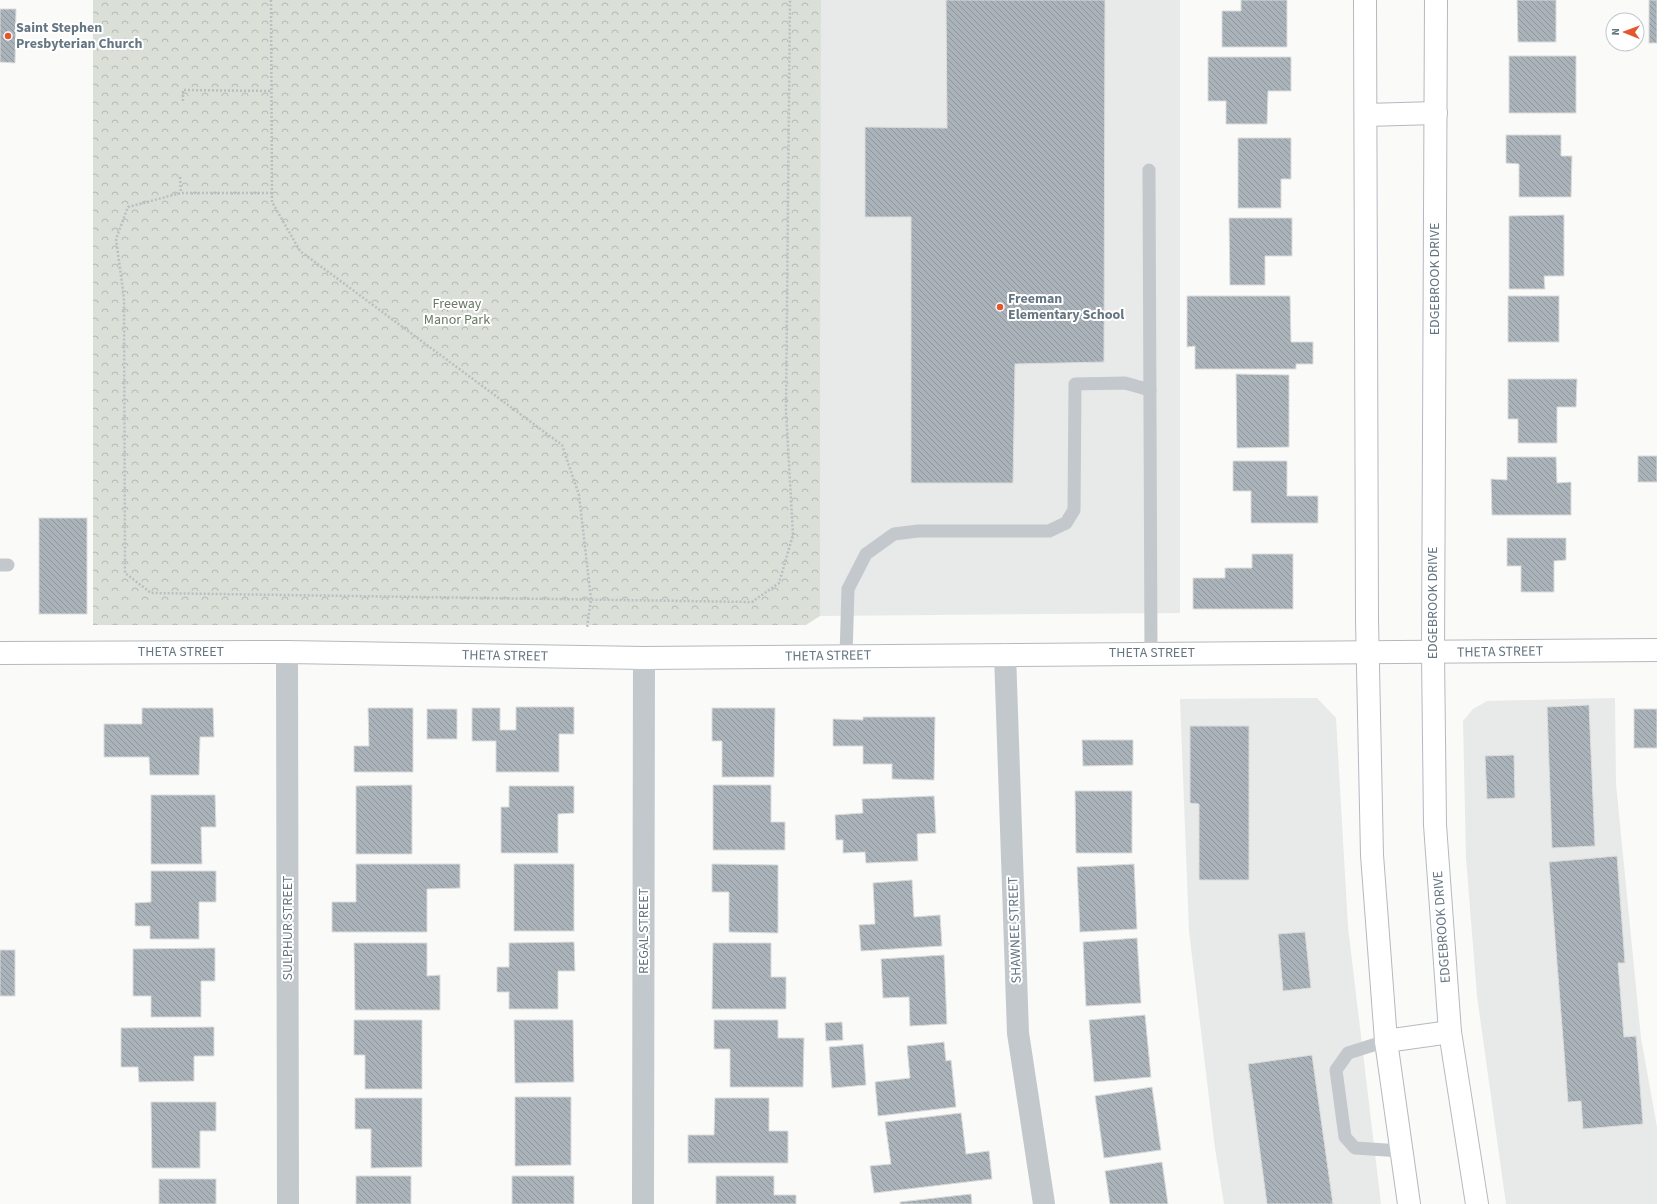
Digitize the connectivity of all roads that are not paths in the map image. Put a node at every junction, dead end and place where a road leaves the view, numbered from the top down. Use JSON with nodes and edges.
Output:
{"nodes":[{"id":1,"x":1365,"y":0,"type":"edge"},
{"id":2,"x":1436,"y":0,"type":"edge"},
{"id":3,"x":1436,"y":113,"type":"junction"},
{"id":4,"x":1366,"y":115,"type":"junction"},
{"id":5,"x":1149,"y":170,"type":"dead end"},
{"id":6,"x":1150,"y":390,"type":"junction"},
{"id":7,"x":1657,"y":650,"type":"edge"},
{"id":8,"x":287,"y":652,"type":"junction"},
{"id":9,"x":1368,"y":652,"type":"junction"},
{"id":10,"x":0,"y":653,"type":"edge"},
{"id":11,"x":1152,"y":653,"type":"junction"},
{"id":12,"x":1433,"y":653,"type":"junction"},
{"id":13,"x":1005,"y":654,"type":"junction"},
{"id":14,"x":846,"y":656,"type":"junction"},
{"id":15,"x":644,"y":658,"type":"junction"},
{"id":16,"x":1450,"y":1032,"type":"junction"},
{"id":17,"x":1386,"y":1041,"type":"junction"},
{"id":18,"x":1401,"y":1151,"type":"junction"},
{"id":19,"x":288,"y":1204,"type":"edge"},
{"id":20,"x":643,"y":1204,"type":"edge"},
{"id":21,"x":1044,"y":1204,"type":"edge"},
{"id":22,"x":1409,"y":1204,"type":"edge"},
{"id":23,"x":1477,"y":1204,"type":"edge"}],
"edges":[{"from":1,"to":4,"type":"main road"},
{"from":2,"to":3,"type":"main road","name":"EDGEBROOK DRIVE"},
{"from":3,"to":4,"type":"main road"},
{"from":3,"to":12,"type":"main road","name":"EDGEBROOK DRIVE"},
{"from":4,"to":9,"type":"main road"},
{"from":5,"to":6,"type":"lane"},
{"from":6,"to":11,"type":"lane"},
{"from":6,"to":14,"type":"lane"},
{"from":7,"to":12,"type":"main road","name":"THETA STREET"},
{"from":8,"to":10,"type":"main road","name":"THETA STREET"},
{"from":8,"to":15,"type":"main road","name":"THETA STREET"},
{"from":8,"to":19,"type":"street","name":"SULPHUR STREET"},
{"from":9,"to":11,"type":"main road","name":"THETA STREET"},
{"from":9,"to":12,"type":"main road","name":"THETA STREET"},
{"from":9,"to":17,"type":"main road"},
{"from":11,"to":13,"type":"main road","name":"THETA STREET"},
{"from":12,"to":16,"type":"main road","name":"EDGEBROOK DRIVE"},
{"from":13,"to":14,"type":"main road","name":"THETA STREET"},
{"from":13,"to":21,"type":"street","name":"SHAWNEE STREET"},
{"from":14,"to":15,"type":"main road","name":"THETA STREET"},
{"from":15,"to":20,"type":"street","name":"REGAL STREET"},
{"from":16,"to":17,"type":"main road"},
{"from":16,"to":23,"type":"main road","name":"EDGEBROOK DRIVE"},
{"from":17,"to":18,"type":"main road"},
{"from":17,"to":18,"type":"lane"},
{"from":18,"to":22,"type":"main road"}]}
